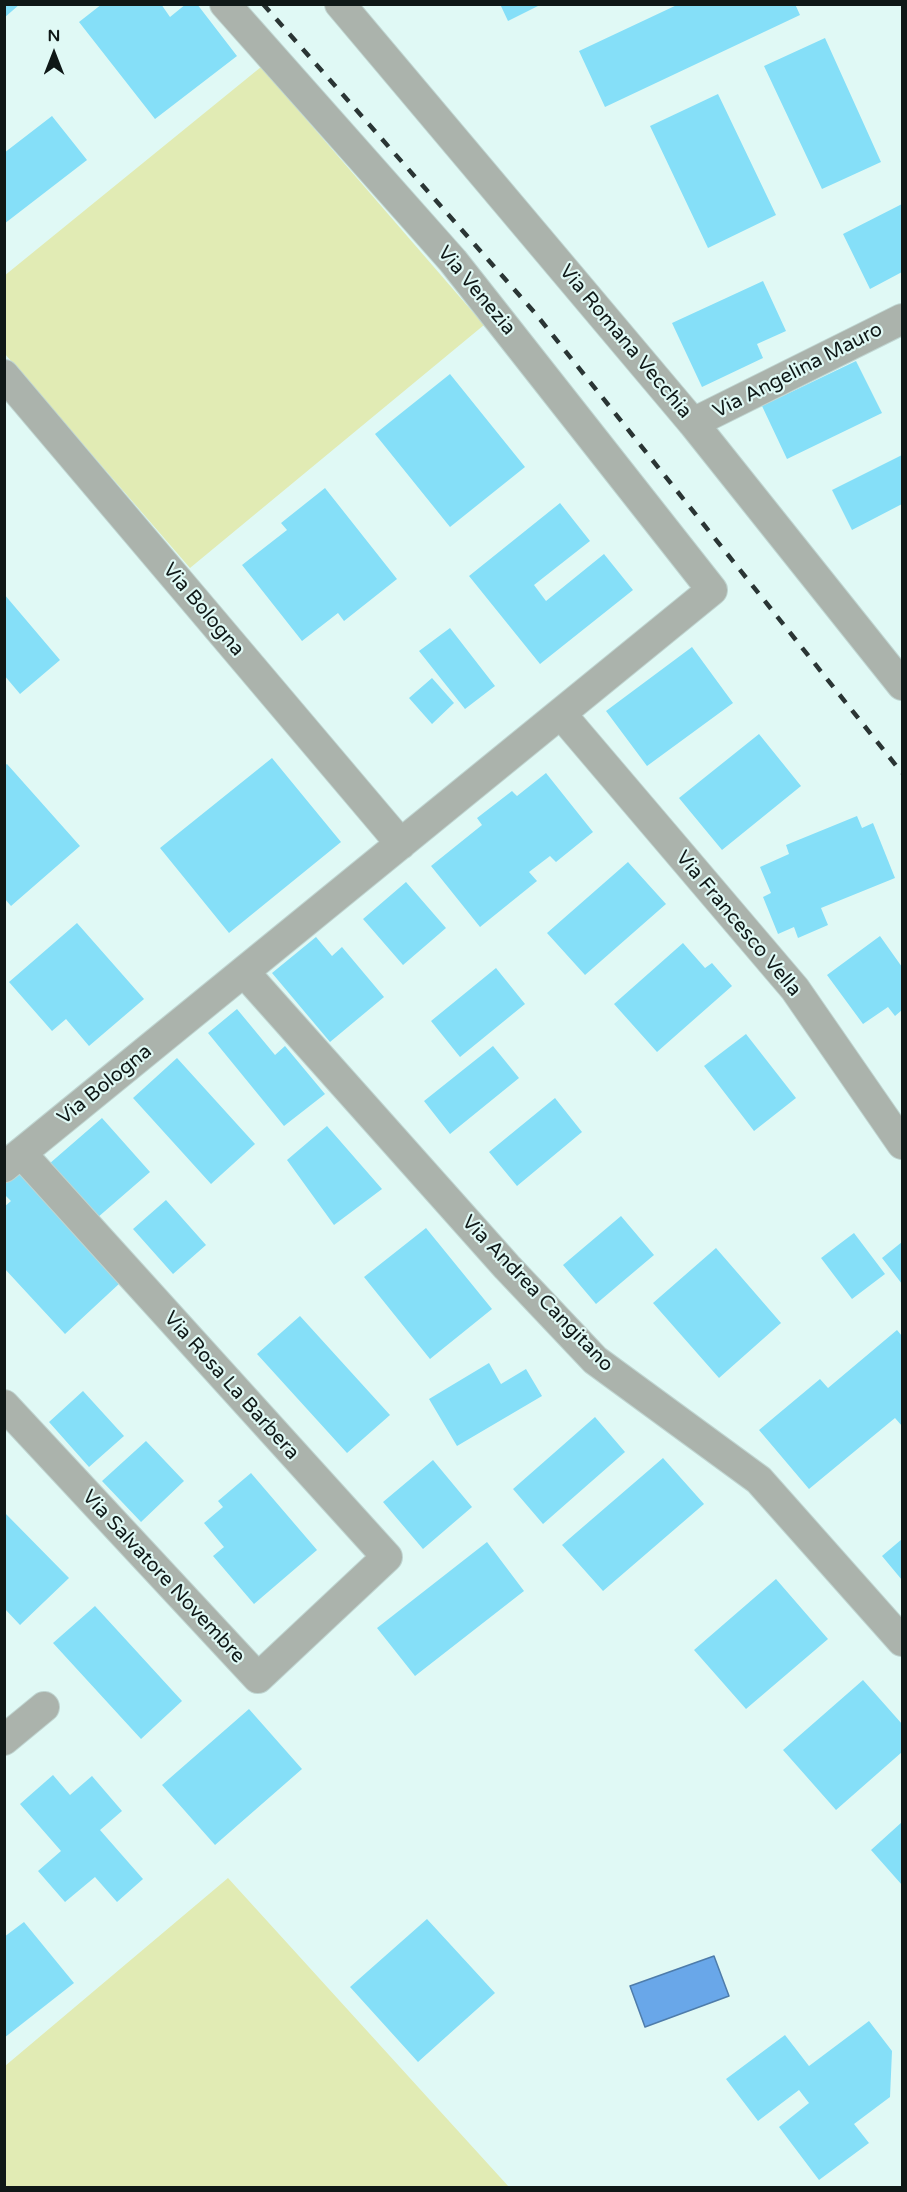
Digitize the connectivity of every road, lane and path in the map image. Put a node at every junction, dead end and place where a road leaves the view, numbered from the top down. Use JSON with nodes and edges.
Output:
{"nodes":[{"id":1,"x":225,"y":4,"type":"edge"},
{"id":2,"x":340,"y":4,"type":"edge"},
{"id":3,"x":903,"y":319,"type":"edge"},
{"id":4,"x":4,"y":375,"type":"edge"},
{"id":5,"x":693,"y":423,"type":"junction"},
{"id":6,"x":712,"y":590,"type":"joint"},
{"id":7,"x":903,"y":685,"type":"edge"},
{"id":8,"x":561,"y":714,"type":"junction"},
{"id":9,"x":401,"y":844,"type":"junction"},
{"id":10,"x":245,"y":972,"type":"junction"},
{"id":11,"x":903,"y":1144,"type":"edge"},
{"id":12,"x":13,"y":1160,"type":"edge"},
{"id":13,"x":4,"y":1405,"type":"edge"},
{"id":14,"x":328,"y":1614,"type":"joint"},
{"id":15,"x":903,"y":1641,"type":"edge"},
{"id":16,"x":44,"y":1707,"type":"dead end"},
{"id":17,"x":4,"y":1740,"type":"edge"}],
"edges":[{"from":1,"to":6,"type":"street","name":"Via Venezia"},
{"from":2,"to":5,"type":"street","name":"Via Romana Vecchia"},
{"from":3,"to":5,"type":"street","name":"Via Angelina Mauro"},
{"from":4,"to":9,"type":"street","name":"Via Bologna"},
{"from":5,"to":7,"type":"street","name":"Via Romana Vecchia"},
{"from":6,"to":8,"type":"street","name":"Via Bologna"},
{"from":8,"to":9,"type":"street","name":"Via Bologna"},
{"from":8,"to":11,"type":"street","name":"Via Francesco Vella"},
{"from":9,"to":10,"type":"street","name":"Via Bologna"},
{"from":10,"to":12,"type":"street","name":"Via Bologna"},
{"from":10,"to":15,"type":"street","name":"Via Andrea Cangitano"},
{"from":12,"to":14,"type":"street","name":"Via Rosa La Barbera"},
{"from":13,"to":14,"type":"street","name":"Via Salvatore Novembre"},
{"from":16,"to":17,"type":"street"}]}
